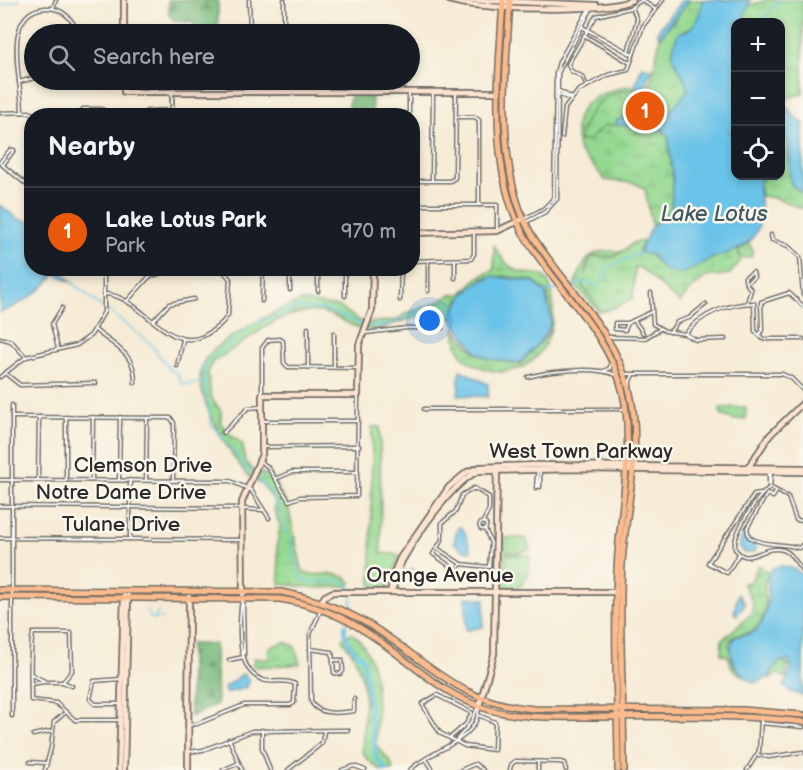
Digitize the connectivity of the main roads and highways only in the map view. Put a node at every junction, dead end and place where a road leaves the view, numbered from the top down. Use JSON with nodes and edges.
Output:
{"nodes":[{"id":1,"x":503,"y":3,"type":"edge"},
{"id":2,"x":510,"y":3,"type":"edge"},
{"id":3,"x":500,"y":76,"type":"junction"},
{"id":4,"x":500,"y":92,"type":"junction"},
{"id":5,"x":507,"y":93,"type":"junction"},
{"id":6,"x":507,"y":112,"type":"junction"},
{"id":7,"x":522,"y":221,"type":"junction"},
{"id":8,"x":527,"y":240,"type":"junction"},
{"id":9,"x":551,"y":261,"type":"junction"},
{"id":10,"x":586,"y":319,"type":"junction"},
{"id":11,"x":607,"y":336,"type":"junction"},
{"id":12,"x":600,"y":338,"type":"junction"},
{"id":13,"x":625,"y":374,"type":"junction"},
{"id":14,"x":622,"y":530,"type":"junction"},
{"id":15,"x":0,"y":590,"type":"edge"},
{"id":16,"x":205,"y":590,"type":"junction"},
{"id":17,"x":617,"y":592,"type":"junction"},
{"id":18,"x":126,"y":594,"type":"junction"},
{"id":19,"x":0,"y":597,"type":"edge"},
{"id":20,"x":189,"y":597,"type":"junction"},
{"id":21,"x":321,"y":602,"type":"junction"},
{"id":22,"x":307,"y":605,"type":"junction"},
{"id":23,"x":356,"y":625,"type":"junction"},
{"id":24,"x":373,"y":627,"type":"junction"},
{"id":25,"x":371,"y":634,"type":"junction"},
{"id":26,"x":617,"y":638,"type":"junction"},
{"id":27,"x":392,"y":641,"type":"junction"},
{"id":28,"x":622,"y":650,"type":"junction"},
{"id":29,"x":396,"y":653,"type":"junction"},
{"id":30,"x":411,"y":655,"type":"junction"},
{"id":31,"x":430,"y":679,"type":"junction"},
{"id":32,"x":443,"y":679,"type":"junction"},
{"id":33,"x":621,"y":696,"type":"junction"},
{"id":34,"x":547,"y":709,"type":"junction"},
{"id":35,"x":597,"y":709,"type":"junction"},
{"id":36,"x":621,"y":709,"type":"junction"},
{"id":37,"x":637,"y":709,"type":"junction"},
{"id":38,"x":710,"y":710,"type":"junction"},
{"id":39,"x":725,"y":710,"type":"junction"},
{"id":40,"x":803,"y":715,"type":"edge"},
{"id":41,"x":534,"y":716,"type":"junction"},
{"id":42,"x":603,"y":717,"type":"junction"},
{"id":43,"x":621,"y":717,"type":"junction"},
{"id":44,"x":638,"y":717,"type":"junction"},
{"id":45,"x":698,"y":717,"type":"junction"},
{"id":46,"x":709,"y":717,"type":"junction"},
{"id":47,"x":761,"y":717,"type":"junction"},
{"id":48,"x":803,"y":722,"type":"edge"},
{"id":49,"x":618,"y":728,"type":"junction"},
{"id":50,"x":624,"y":735,"type":"junction"},
{"id":51,"x":621,"y":770,"type":"edge"}],
"edges":[{"from":1,"to":3,"type":"main road"},
{"from":2,"to":5,"type":"main road"},
{"from":3,"to":4,"type":"main road"},
{"from":3,"to":5,"type":"main road"},
{"from":4,"to":6,"type":"main road"},
{"from":4,"to":7,"type":"main road"},
{"from":5,"to":6,"type":"main road"},
{"from":6,"to":7,"type":"main road"},
{"from":7,"to":8,"type":"main road"},
{"from":7,"to":9,"type":"main road"},
{"from":8,"to":9,"type":"main road"},
{"from":8,"to":10,"type":"main road"},
{"from":9,"to":11,"type":"main road"},
{"from":10,"to":11,"type":"main road"},
{"from":10,"to":12,"type":"main road"},
{"from":11,"to":13,"type":"main road"},
{"from":12,"to":13,"type":"main road"},
{"from":12,"to":14,"type":"main road"},
{"from":13,"to":14,"type":"main road"},
{"from":14,"to":17,"type":"main road"},
{"from":14,"to":17,"type":"main road"},
{"from":15,"to":18,"type":"main road"},
{"from":16,"to":18,"type":"main road"},
{"from":16,"to":20,"type":"main road"},
{"from":16,"to":21,"type":"main road"},
{"from":17,"to":26,"type":"main road"},
{"from":17,"to":28,"type":"main road"},
{"from":18,"to":19,"type":"main road"},
{"from":18,"to":20,"type":"main road"},
{"from":20,"to":22,"type":"main road"},
{"from":21,"to":22,"type":"main road"},
{"from":21,"to":24,"type":"main road"},
{"from":22,"to":23,"type":"main road"},
{"from":23,"to":24,"type":"main road"},
{"from":23,"to":25,"type":"main road"},
{"from":24,"to":27,"type":"main road"},
{"from":25,"to":27,"type":"main road"},
{"from":25,"to":29,"type":"main road"},
{"from":26,"to":28,"type":"main road"},
{"from":26,"to":33,"type":"main road"},
{"from":27,"to":30,"type":"main road"},
{"from":28,"to":33,"type":"main road"},
{"from":29,"to":30,"type":"main road"},
{"from":29,"to":31,"type":"main road"},
{"from":30,"to":32,"type":"main road"},
{"from":31,"to":32,"type":"main road"},
{"from":31,"to":41,"type":"main road"},
{"from":32,"to":34,"type":"main road"},
{"from":33,"to":35,"type":"main road"},
{"from":33,"to":36,"type":"main road"},
{"from":33,"to":37,"type":"main road"},
{"from":34,"to":35,"type":"main road"},
{"from":34,"to":41,"type":"main road"},
{"from":35,"to":36,"type":"main road"},
{"from":36,"to":37,"type":"main road"},
{"from":36,"to":43,"type":"main road"},
{"from":37,"to":38,"type":"main road"},
{"from":38,"to":39,"type":"main road"},
{"from":38,"to":45,"type":"main road"},
{"from":39,"to":46,"type":"main road"},
{"from":39,"to":47,"type":"main road"},
{"from":40,"to":47,"type":"main road"},
{"from":41,"to":42,"type":"main road"},
{"from":42,"to":43,"type":"main road"},
{"from":42,"to":49,"type":"main road"},
{"from":43,"to":44,"type":"main road"},
{"from":43,"to":49,"type":"main road"},
{"from":43,"to":50,"type":"main road"},
{"from":44,"to":45,"type":"main road"},
{"from":44,"to":50,"type":"main road"},
{"from":45,"to":46,"type":"main road"},
{"from":46,"to":47,"type":"main road"},
{"from":47,"to":48,"type":"main road"},
{"from":49,"to":51,"type":"main road"},
{"from":50,"to":51,"type":"main road"}]}
